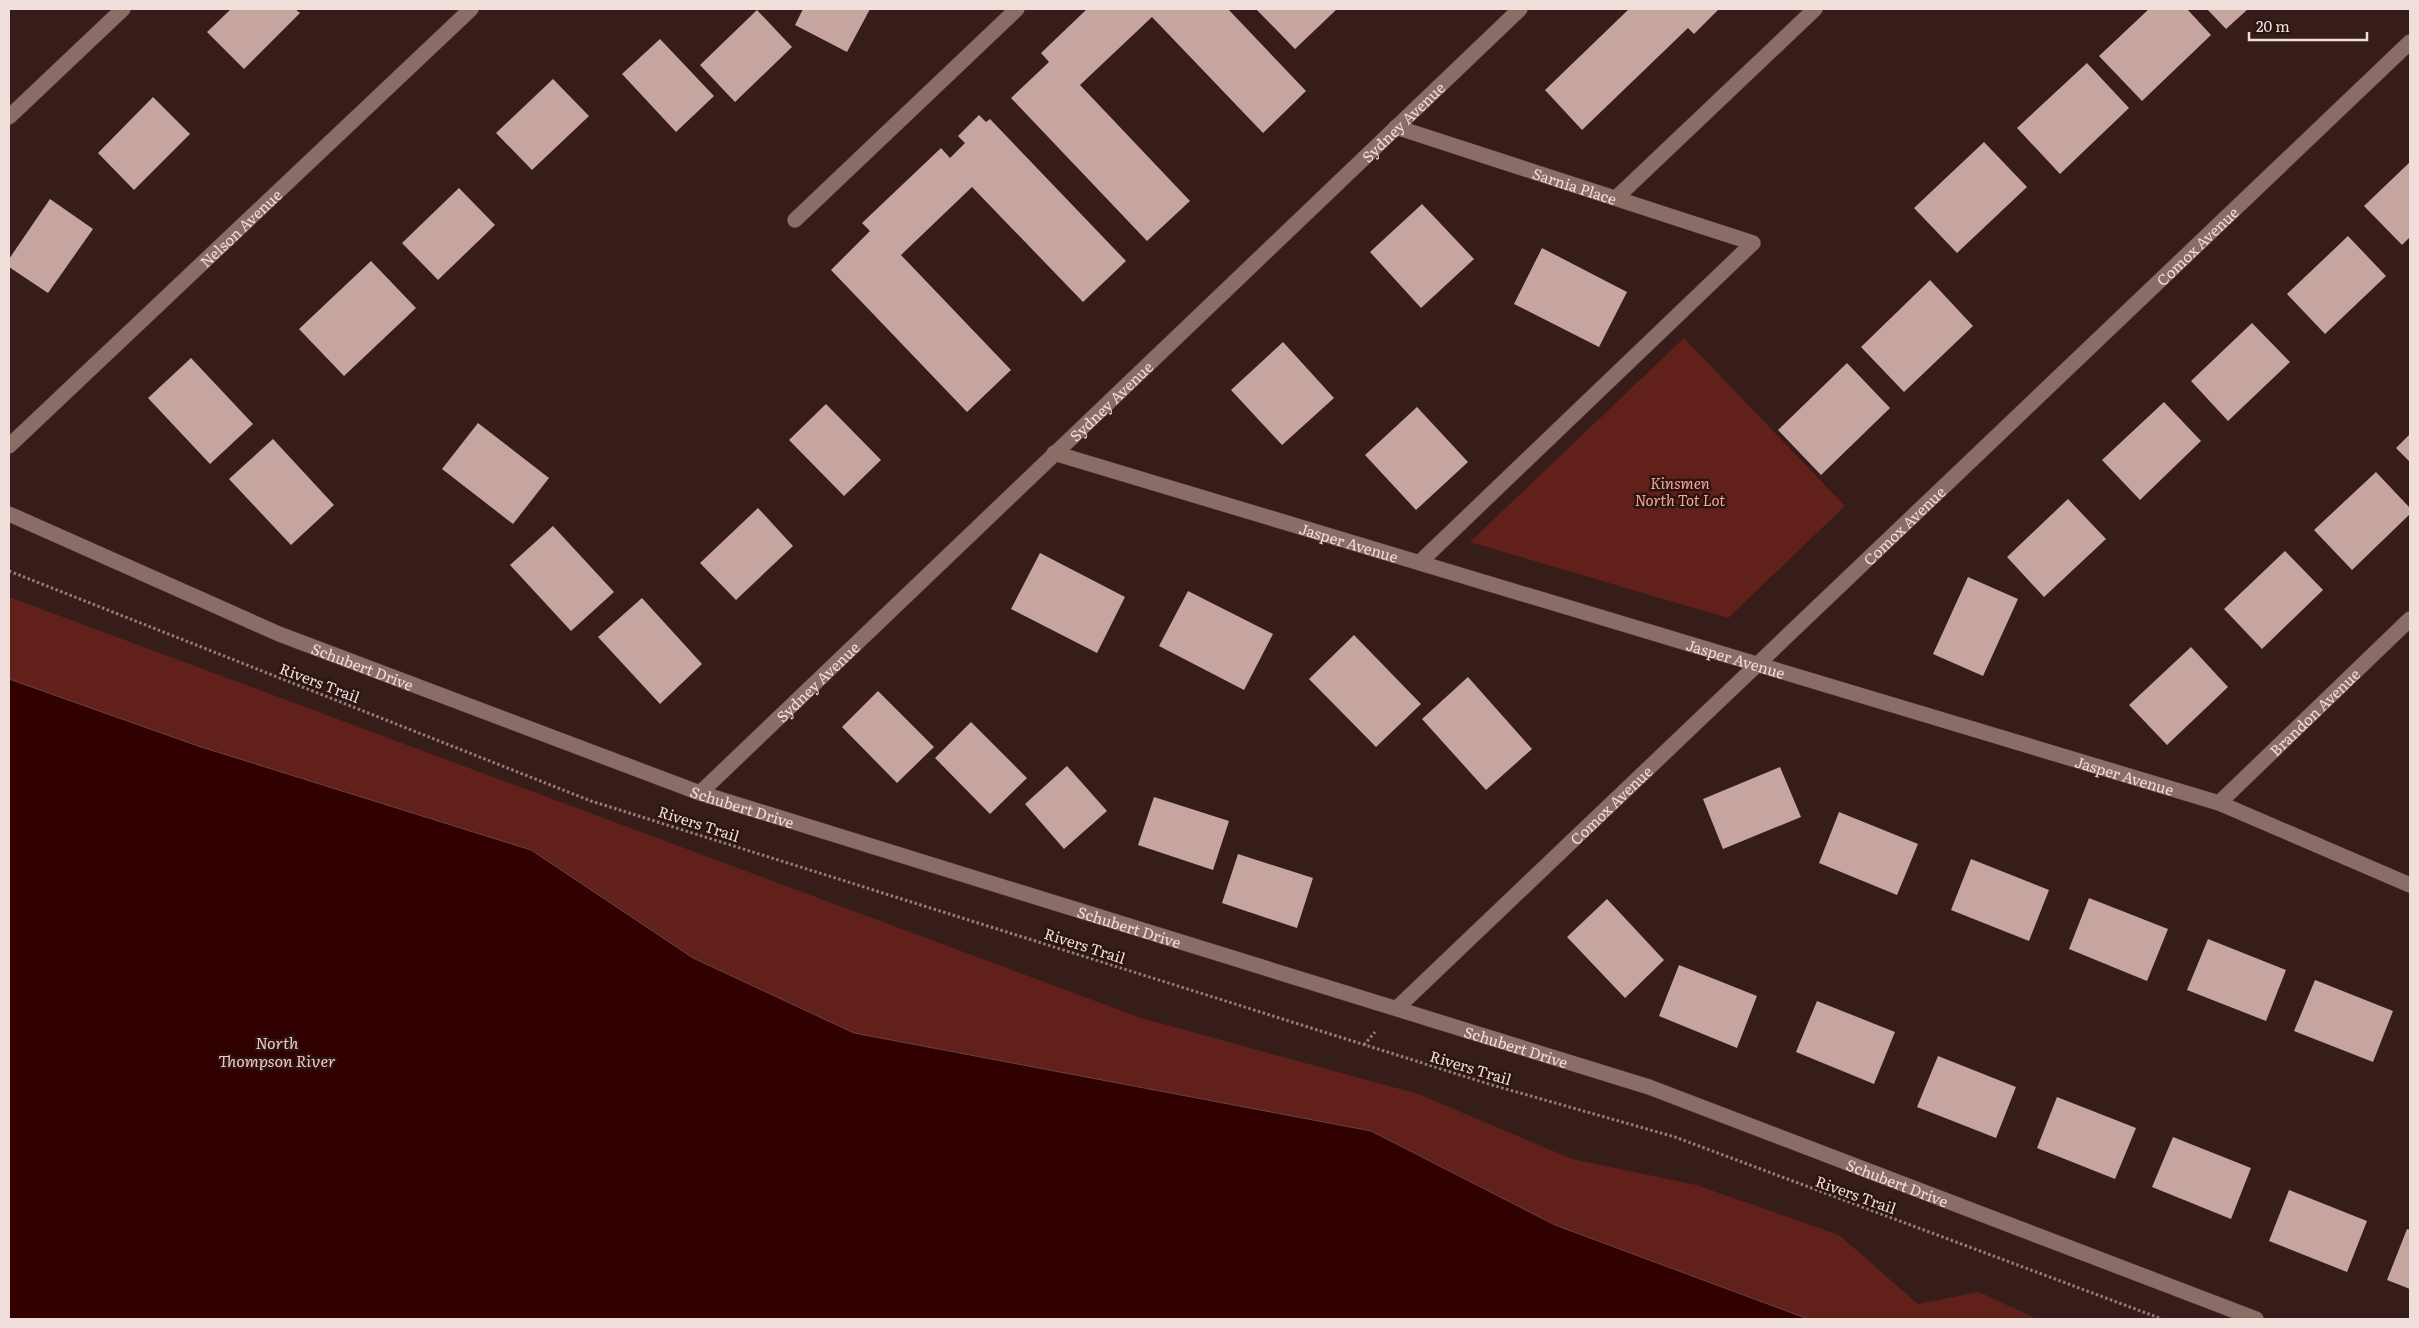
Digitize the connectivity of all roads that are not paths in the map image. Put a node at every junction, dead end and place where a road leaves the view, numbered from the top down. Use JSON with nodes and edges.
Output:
{"nodes":[{"id":1,"x":123,"y":9,"type":"edge"},
{"id":2,"x":471,"y":9,"type":"edge"},
{"id":3,"x":1017,"y":9,"type":"edge"},
{"id":4,"x":1520,"y":9,"type":"edge"},
{"id":5,"x":1815,"y":9,"type":"edge"},
{"id":6,"x":2410,"y":42,"type":"edge"},
{"id":7,"x":9,"y":117,"type":"edge"},
{"id":8,"x":1396,"y":128,"type":"junction"},
{"id":9,"x":1616,"y":198,"type":"junction"},
{"id":10,"x":796,"y":220,"type":"dead end"},
{"id":11,"x":9,"y":446,"type":"edge"},
{"id":12,"x":1054,"y":453,"type":"junction"},
{"id":13,"x":9,"y":514,"type":"edge"},
{"id":14,"x":1420,"y":562,"type":"junction"},
{"id":15,"x":2410,"y":619,"type":"edge"},
{"id":16,"x":1759,"y":664,"type":"junction"},
{"id":17,"x":700,"y":793,"type":"junction"},
{"id":18,"x":2219,"y":803,"type":"junction"},
{"id":19,"x":2410,"y":885,"type":"edge"},
{"id":20,"x":1397,"y":1008,"type":"junction"},
{"id":21,"x":2256,"y":1319,"type":"edge"}],
"edges":[{"from":1,"to":7,"type":"street"},
{"from":2,"to":11,"type":"street","name":"Nelson Avenue"},
{"from":3,"to":10,"type":"street"},
{"from":4,"to":8,"type":"street","name":"Sydney Avenue"},
{"from":5,"to":9,"type":"street"},
{"from":6,"to":16,"type":"street","name":"Comox Avenue"},
{"from":8,"to":9,"type":"street","name":"Sarnia Place"},
{"from":8,"to":12,"type":"street","name":"Sydney Avenue"},
{"from":9,"to":14,"type":"street","name":"Sarnia Place"},
{"from":12,"to":14,"type":"street","name":"Jasper Avenue"},
{"from":12,"to":17,"type":"street","name":"Sydney Avenue"},
{"from":13,"to":17,"type":"street","name":"Schubert Drive"},
{"from":14,"to":16,"type":"street","name":"Jasper Avenue"},
{"from":15,"to":18,"type":"street","name":"Brandon Avenue"},
{"from":16,"to":18,"type":"street","name":"Jasper Avenue"},
{"from":16,"to":20,"type":"street","name":"Comox Avenue"},
{"from":17,"to":20,"type":"street","name":"Schubert Drive"},
{"from":18,"to":19,"type":"street","name":"Jasper Avenue"},
{"from":20,"to":21,"type":"street","name":"Schubert Drive"}]}
